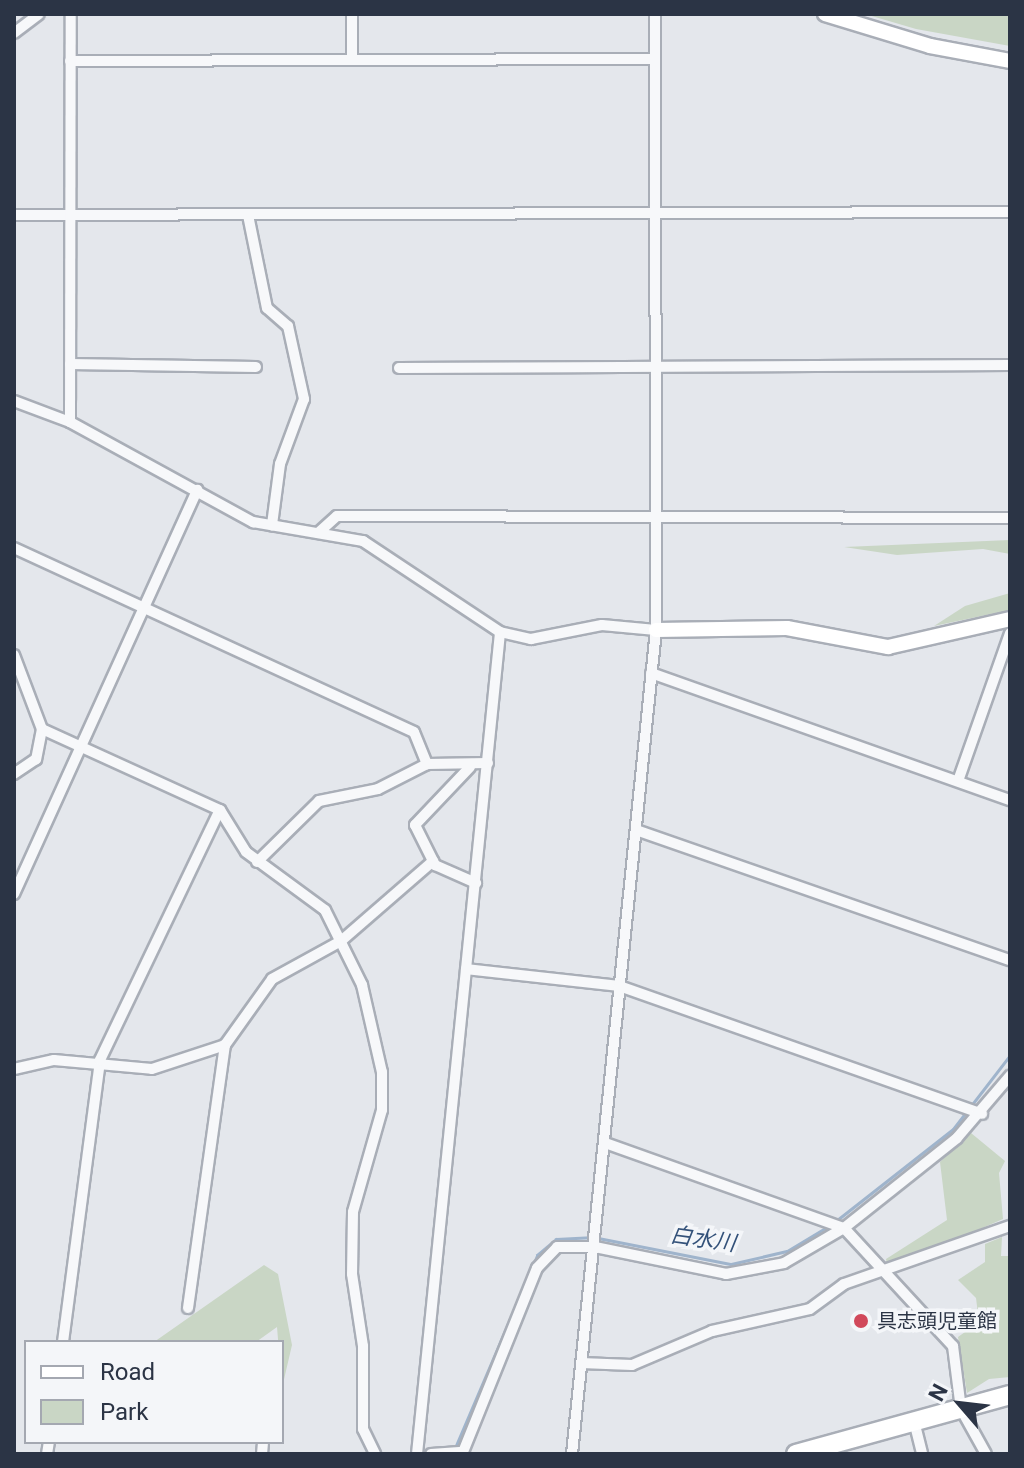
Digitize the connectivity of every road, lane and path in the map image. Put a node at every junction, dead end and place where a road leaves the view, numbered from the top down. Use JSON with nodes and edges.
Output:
{"nodes":[{"id":1,"x":39,"y":14,"type":"edge"},
{"id":2,"x":71,"y":14,"type":"edge"},
{"id":3,"x":352,"y":14,"type":"edge"},
{"id":4,"x":655,"y":14,"type":"edge"},
{"id":5,"x":825,"y":14,"type":"edge"},
{"id":6,"x":14,"y":33,"type":"edge"},
{"id":7,"x":352,"y":59,"type":"junction"},
{"id":8,"x":654,"y":59,"type":"junction"},
{"id":9,"x":70,"y":61,"type":"junction"},
{"id":10,"x":1010,"y":61,"type":"edge"},
{"id":11,"x":1010,"y":212,"type":"edge"},
{"id":12,"x":15,"y":213,"type":"edge"},
{"id":13,"x":655,"y":213,"type":"junction"},
{"id":14,"x":248,"y":215,"type":"junction"},
{"id":15,"x":73,"y":216,"type":"junction"},
{"id":16,"x":70,"y":364,"type":"junction"},
{"id":17,"x":1010,"y":365,"type":"edge"},
{"id":18,"x":256,"y":367,"type":"dead end"},
{"id":19,"x":657,"y":367,"type":"junction"},
{"id":20,"x":399,"y":368,"type":"dead end"},
{"id":21,"x":14,"y":401,"type":"edge"},
{"id":22,"x":70,"y":422,"type":"junction"},
{"id":23,"x":197,"y":490,"type":"junction"},
{"id":24,"x":657,"y":518,"type":"junction"},
{"id":25,"x":1010,"y":518,"type":"edge"},
{"id":26,"x":272,"y":525,"type":"junction"},
{"id":27,"x":318,"y":533,"type":"junction"},
{"id":28,"x":14,"y":548,"type":"edge"},
{"id":29,"x":145,"y":608,"type":"junction"},
{"id":30,"x":1010,"y":619,"type":"edge"},
{"id":31,"x":656,"y":630,"type":"junction"},
{"id":32,"x":500,"y":632,"type":"junction"},
{"id":33,"x":1010,"y":633,"type":"edge"},
{"id":34,"x":14,"y":655,"type":"edge"},
{"id":35,"x":651,"y":673,"type":"junction"},
{"id":36,"x":42,"y":729,"type":"junction"},
{"id":37,"x":81,"y":747,"type":"junction"},
{"id":38,"x":488,"y":763,"type":"junction"},
{"id":39,"x":427,"y":764,"type":"junction"},
{"id":40,"x":470,"y":767,"type":"junction"},
{"id":41,"x":14,"y":774,"type":"edge"},
{"id":42,"x":958,"y":781,"type":"junction"},
{"id":43,"x":1010,"y":800,"type":"edge"},
{"id":44,"x":220,"y":810,"type":"junction"},
{"id":45,"x":636,"y":830,"type":"junction"},
{"id":46,"x":433,"y":861,"type":"junction"},
{"id":47,"x":257,"y":862,"type":"junction"},
{"id":48,"x":476,"y":883,"type":"junction"},
{"id":49,"x":14,"y":894,"type":"edge"},
{"id":50,"x":341,"y":941,"type":"junction"},
{"id":51,"x":1010,"y":960,"type":"edge"},
{"id":52,"x":466,"y":969,"type":"junction"},
{"id":53,"x":619,"y":986,"type":"junction"},
{"id":54,"x":225,"y":1045,"type":"junction"},
{"id":55,"x":100,"y":1060,"type":"junction"},
{"id":56,"x":14,"y":1069,"type":"edge"},
{"id":57,"x":1010,"y":1076,"type":"edge"},
{"id":58,"x":982,"y":1114,"type":"junction"},
{"id":59,"x":605,"y":1143,"type":"junction"},
{"id":60,"x":1010,"y":1226,"type":"edge"},
{"id":61,"x":844,"y":1228,"type":"junction"},
{"id":62,"x":595,"y":1247,"type":"junction"},
{"id":63,"x":883,"y":1275,"type":"junction"},
{"id":64,"x":188,"y":1308,"type":"dead end"},
{"id":65,"x":63,"y":1340,"type":"edge"},
{"id":66,"x":581,"y":1363,"type":"junction"},
{"id":67,"x":1010,"y":1395,"type":"edge"},
{"id":68,"x":961,"y":1409,"type":"junction"},
{"id":69,"x":914,"y":1421,"type":"junction"},
{"id":70,"x":852,"y":1447,"type":"edge"},
{"id":71,"x":453,"y":1452,"type":"edge"},
{"id":72,"x":375,"y":1454,"type":"edge"},
{"id":73,"x":417,"y":1454,"type":"edge"},
{"id":74,"x":431,"y":1454,"type":"edge"},
{"id":75,"x":572,"y":1454,"type":"edge"},
{"id":76,"x":796,"y":1454,"type":"edge"},
{"id":77,"x":922,"y":1454,"type":"edge"},
{"id":78,"x":986,"y":1454,"type":"edge"}],
"edges":[{"from":1,"to":6,"type":"street"},
{"from":2,"to":9,"type":"street"},
{"from":3,"to":7,"type":"street"},
{"from":4,"to":8,"type":"street"},
{"from":5,"to":10,"type":"street"},
{"from":7,"to":8,"type":"street"},
{"from":7,"to":9,"type":"street"},
{"from":8,"to":13,"type":"street"},
{"from":9,"to":15,"type":"street"},
{"from":11,"to":13,"type":"street"},
{"from":12,"to":15,"type":"street"},
{"from":13,"to":14,"type":"street"},
{"from":13,"to":19,"type":"street"},
{"from":14,"to":15,"type":"street"},
{"from":14,"to":26,"type":"street"},
{"from":15,"to":16,"type":"street"},
{"from":16,"to":18,"type":"street"},
{"from":16,"to":22,"type":"street"},
{"from":17,"to":19,"type":"street"},
{"from":19,"to":20,"type":"street"},
{"from":19,"to":24,"type":"street"},
{"from":21,"to":22,"type":"street"},
{"from":22,"to":23,"type":"street"},
{"from":23,"to":26,"type":"street"},
{"from":23,"to":29,"type":"street"},
{"from":24,"to":25,"type":"street"},
{"from":24,"to":27,"type":"street"},
{"from":24,"to":31,"type":"street"},
{"from":26,"to":27,"type":"street"},
{"from":27,"to":32,"type":"street"},
{"from":28,"to":29,"type":"street"},
{"from":29,"to":37,"type":"street"},
{"from":29,"to":39,"type":"street"},
{"from":30,"to":31,"type":"street"},
{"from":31,"to":32,"type":"street"},
{"from":31,"to":35,"type":"street"},
{"from":32,"to":38,"type":"street"},
{"from":33,"to":42,"type":"street"},
{"from":34,"to":36,"type":"street"},
{"from":35,"to":42,"type":"street"},
{"from":35,"to":45,"type":"street"},
{"from":36,"to":37,"type":"street"},
{"from":36,"to":41,"type":"street"},
{"from":37,"to":44,"type":"street"},
{"from":37,"to":49,"type":"street"},
{"from":38,"to":40,"type":"street"},
{"from":38,"to":48,"type":"street"},
{"from":39,"to":40,"type":"street"},
{"from":39,"to":47,"type":"street"},
{"from":40,"to":46,"type":"street"},
{"from":42,"to":43,"type":"street"},
{"from":44,"to":47,"type":"street"},
{"from":44,"to":55,"type":"street"},
{"from":45,"to":51,"type":"street"},
{"from":45,"to":53,"type":"street"},
{"from":46,"to":48,"type":"street"},
{"from":46,"to":50,"type":"street"},
{"from":47,"to":50,"type":"street"},
{"from":48,"to":52,"type":"street"},
{"from":50,"to":54,"type":"street"},
{"from":50,"to":72,"type":"street"},
{"from":52,"to":53,"type":"street"},
{"from":52,"to":73,"type":"street"},
{"from":53,"to":58,"type":"street"},
{"from":53,"to":59,"type":"street"},
{"from":54,"to":55,"type":"street"},
{"from":54,"to":64,"type":"street"},
{"from":55,"to":56,"type":"street"},
{"from":55,"to":65,"type":"street"},
{"from":57,"to":58,"type":"street"},
{"from":58,"to":61,"type":"street"},
{"from":59,"to":61,"type":"street"},
{"from":59,"to":62,"type":"street"},
{"from":60,"to":63,"type":"street"},
{"from":61,"to":62,"type":"street"},
{"from":61,"to":63,"type":"street"},
{"from":62,"to":66,"type":"street"},
{"from":62,"to":71,"type":"street"},
{"from":63,"to":66,"type":"street"},
{"from":63,"to":68,"type":"street"},
{"from":66,"to":75,"type":"street"},
{"from":67,"to":68,"type":"highway"},
{"from":68,"to":69,"type":"highway"},
{"from":68,"to":78,"type":"street"},
{"from":69,"to":70,"type":"highway"},
{"from":69,"to":77,"type":"street"},
{"from":70,"to":76,"type":"highway"},
{"from":71,"to":74,"type":"street"}]}
